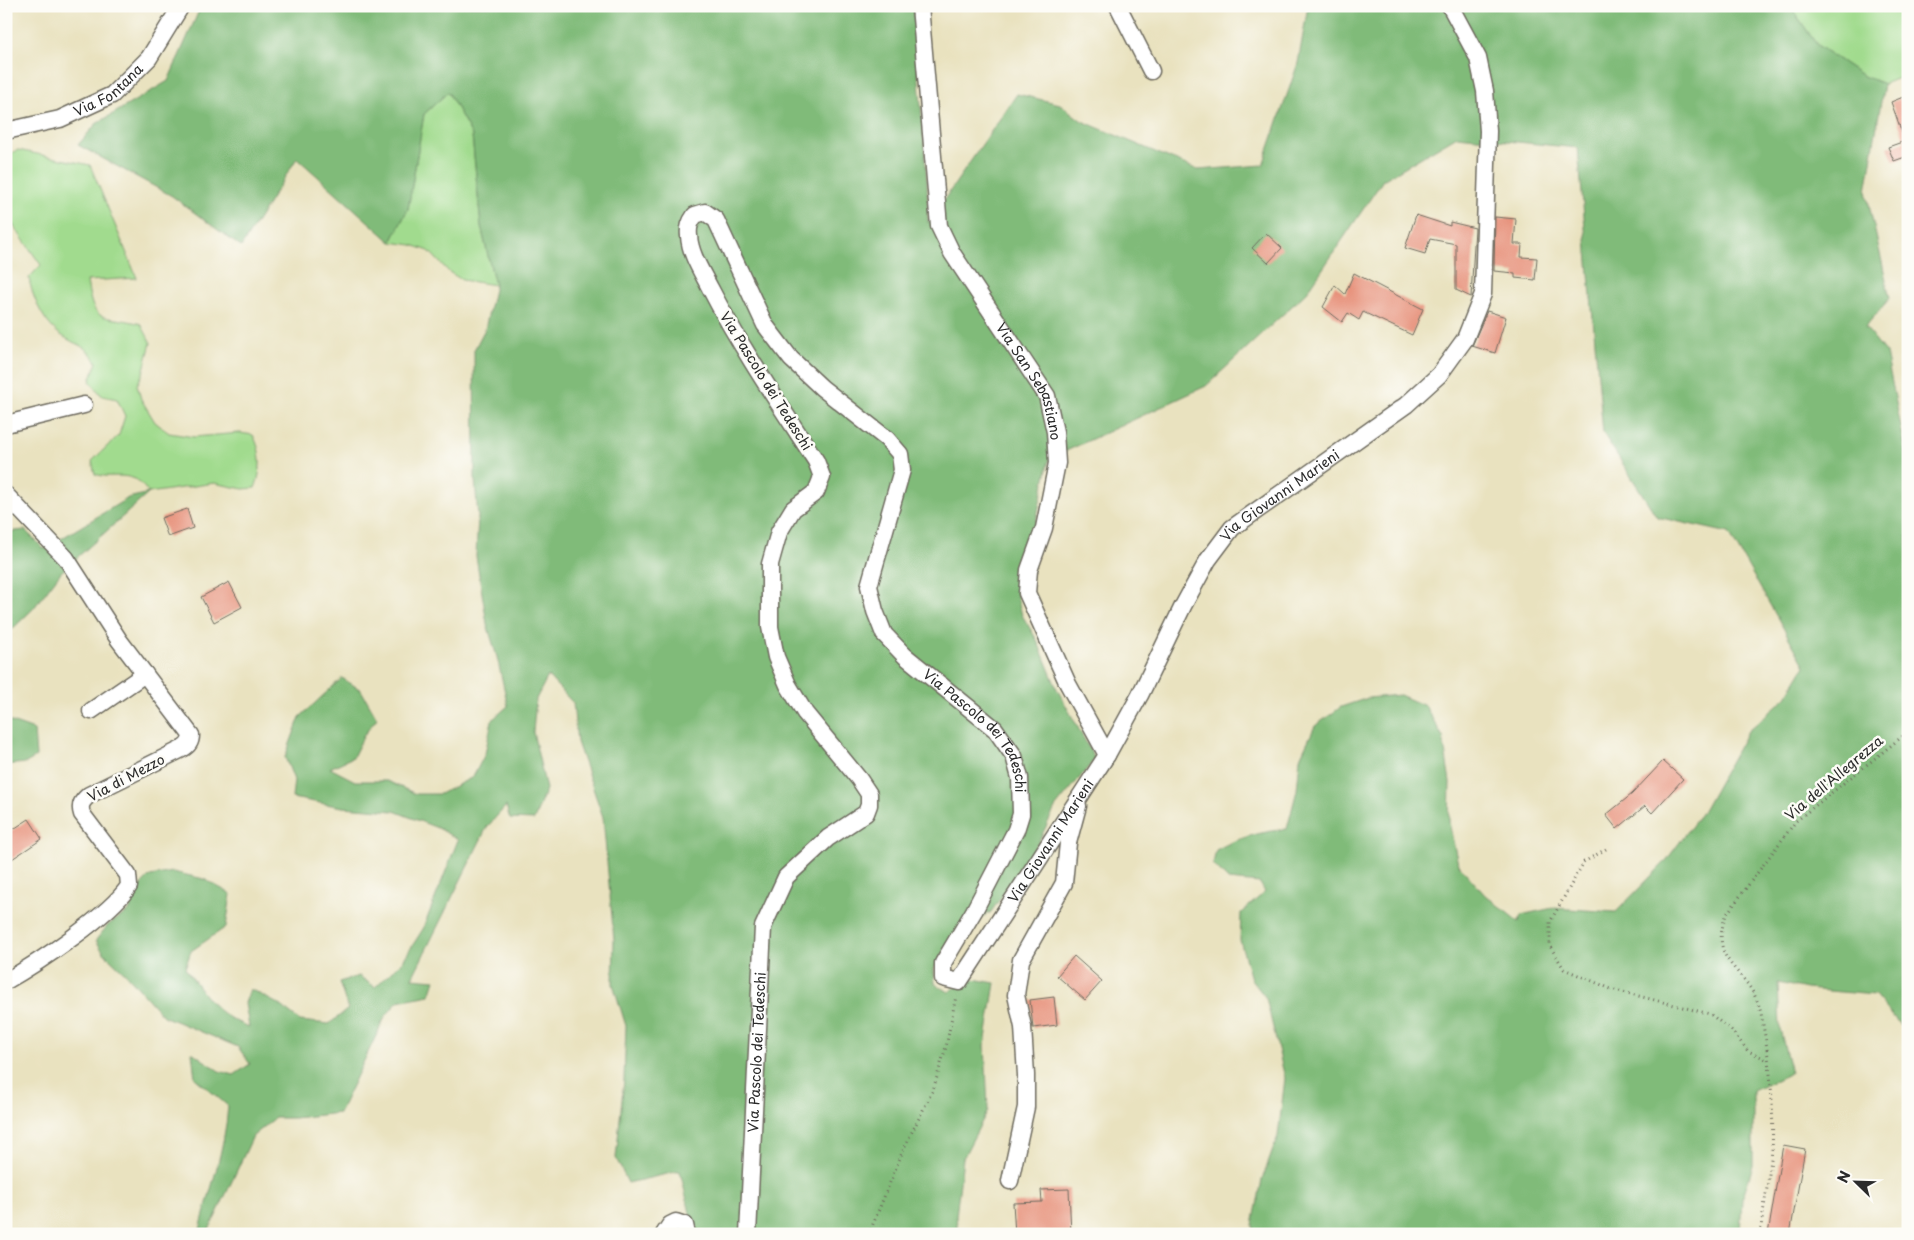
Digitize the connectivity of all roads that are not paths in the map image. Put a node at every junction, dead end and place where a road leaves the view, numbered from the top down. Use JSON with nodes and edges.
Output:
{"nodes":[{"id":1,"x":181,"y":6,"type":"edge"},
{"id":2,"x":920,"y":6,"type":"edge"},
{"id":3,"x":1118,"y":6,"type":"edge"},
{"id":4,"x":1450,"y":6,"type":"edge"},
{"id":5,"x":1151,"y":71,"type":"dead end"},
{"id":6,"x":6,"y":131,"type":"edge"},
{"id":7,"x":84,"y":405,"type":"dead end"},
{"id":8,"x":6,"y":424,"type":"edge"},
{"id":9,"x":6,"y":495,"type":"edge"},
{"id":10,"x":145,"y":674,"type":"junction"},
{"id":11,"x":91,"y":711,"type":"dead end"},
{"id":12,"x":1106,"y":755,"type":"junction"},
{"id":13,"x":1081,"y":793,"type":"junction"},
{"id":14,"x":6,"y":981,"type":"edge"},
{"id":15,"x":959,"y":982,"type":"joint"},
{"id":16,"x":1010,"y":1181,"type":"dead end"},
{"id":17,"x":664,"y":1234,"type":"edge"},
{"id":18,"x":687,"y":1234,"type":"edge"},
{"id":19,"x":748,"y":1234,"type":"edge"}],
"edges":[{"from":1,"to":6,"type":"street","name":"Via Fontana"},
{"from":2,"to":12,"type":"street","name":"Via San Sebastiano"},
{"from":3,"to":5,"type":"street"},
{"from":4,"to":12,"type":"street","name":"Via Giovanni Marieni"},
{"from":7,"to":8,"type":"street"},
{"from":9,"to":10,"type":"street","name":"Via di Mezzo"},
{"from":10,"to":11,"type":"street"},
{"from":10,"to":14,"type":"street","name":"Via di Mezzo"},
{"from":12,"to":13,"type":"street","name":"Via Giovanni Marieni"},
{"from":13,"to":15,"type":"street","name":"Via Giovanni Marieni"},
{"from":13,"to":16,"type":"street"},
{"from":15,"to":19,"type":"street","name":"Via Pascolo dei Tedeschi"},
{"from":17,"to":18,"type":"street"}]}
